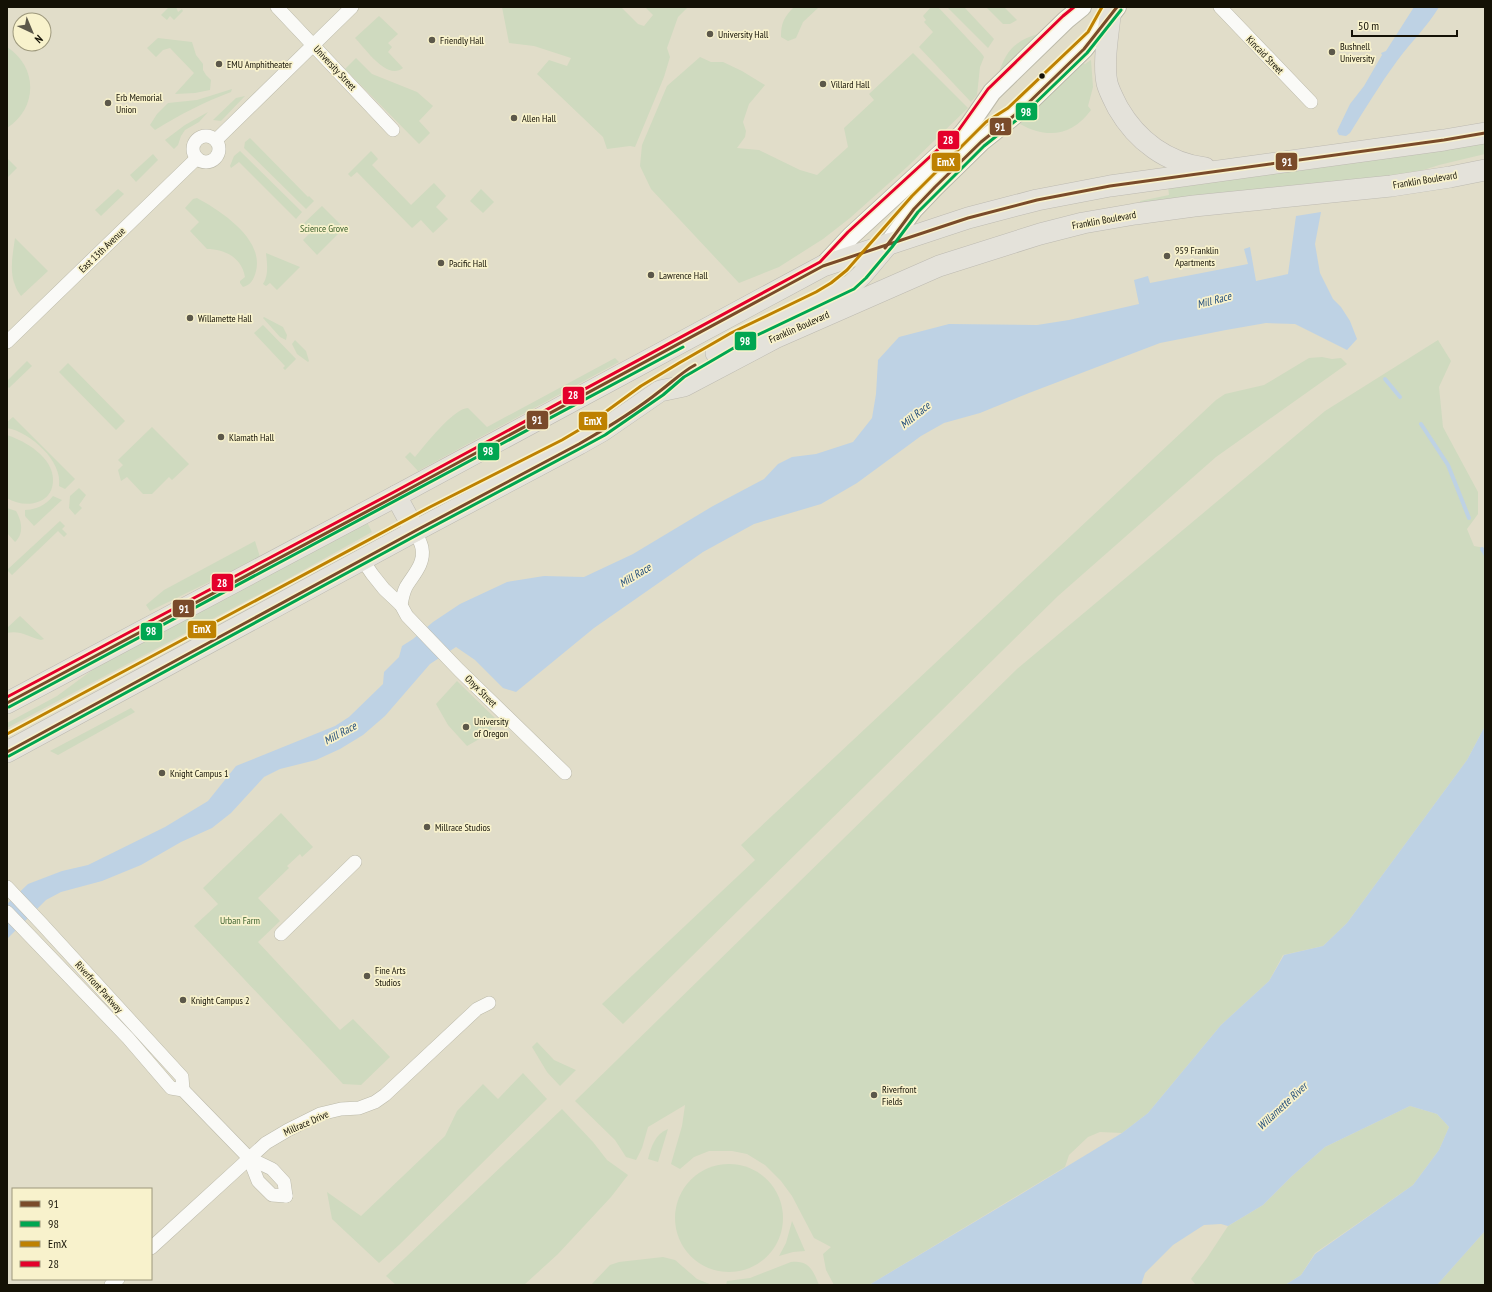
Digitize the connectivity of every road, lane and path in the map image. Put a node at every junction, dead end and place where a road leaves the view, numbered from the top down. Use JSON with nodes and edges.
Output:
{"nodes":[{"id":1,"x":277,"y":7,"type":"edge"},
{"id":2,"x":352,"y":7,"type":"edge"},
{"id":3,"x":1082,"y":7,"type":"edge"},
{"id":4,"x":1220,"y":7,"type":"edge"},
{"id":5,"x":1114,"y":12,"type":"edge"},
{"id":6,"x":313,"y":44,"type":"junction"},
{"id":7,"x":1311,"y":102,"type":"dead end"},
{"id":8,"x":393,"y":130,"type":"dead end"},
{"id":9,"x":1485,"y":133,"type":"edge"},
{"id":10,"x":216,"y":140,"type":"junction"},
{"id":11,"x":197,"y":158,"type":"junction"},
{"id":12,"x":1226,"y":170,"type":"junction"},
{"id":13,"x":1485,"y":170,"type":"edge"},
{"id":14,"x":888,"y":244,"type":"junction"},
{"id":15,"x":823,"y":266,"type":"junction"},
{"id":16,"x":7,"y":342,"type":"edge"},
{"id":17,"x":660,"y":391,"type":"junction"},
{"id":18,"x":396,"y":496,"type":"junction"},
{"id":19,"x":415,"y":531,"type":"junction"},
{"id":20,"x":362,"y":559,"type":"junction"},
{"id":21,"x":404,"y":611,"type":"junction"},
{"id":22,"x":7,"y":703,"type":"edge"},
{"id":23,"x":7,"y":752,"type":"edge"},
{"id":24,"x":565,"y":774,"type":"dead end"},
{"id":25,"x":355,"y":862,"type":"dead end"},
{"id":26,"x":7,"y":887,"type":"edge"},
{"id":27,"x":7,"y":912,"type":"edge"},
{"id":28,"x":281,"y":934,"type":"dead end"},
{"id":29,"x":489,"y":1003,"type":"dead end"},
{"id":30,"x":183,"y":1090,"type":"junction"},
{"id":31,"x":249,"y":1158,"type":"junction"},
{"id":32,"x":152,"y":1247,"type":"edge"}],
"edges":[{"from":1,"to":6,"type":"street","name":"University Street"},
{"from":2,"to":6,"type":"street"},
{"from":3,"to":15,"type":"main road"},
{"from":4,"to":7,"type":"street","name":"Kincaid Street"},
{"from":5,"to":12,"type":"main road"},
{"from":5,"to":14,"type":"main road"},
{"from":6,"to":8,"type":"street","name":"University Street"},
{"from":6,"to":10,"type":"street"},
{"from":9,"to":12,"type":"main road"},
{"from":10,"to":11,"type":"street"},
{"from":10,"to":11,"type":"street"},
{"from":11,"to":16,"type":"street","name":"East 13th Avenue"},
{"from":12,"to":14,"type":"main road"},
{"from":13,"to":17,"type":"main road","name":"Franklin Boulevard"},
{"from":14,"to":15,"type":"main road"},
{"from":14,"to":17,"type":"main road"},
{"from":15,"to":18,"type":"main road"},
{"from":17,"to":19,"type":"main road","name":"Franklin Boulevard"},
{"from":18,"to":19,"type":"main road"},
{"from":18,"to":22,"type":"main road"},
{"from":19,"to":20,"type":"main road","name":"Franklin Boulevard"},
{"from":19,"to":21,"type":"street"},
{"from":20,"to":21,"type":"street","name":"Onyx Street"},
{"from":20,"to":23,"type":"main road","name":"Franklin Boulevard"},
{"from":21,"to":24,"type":"street","name":"Onyx Street"},
{"from":25,"to":28,"type":"street"},
{"from":26,"to":30,"type":"street","name":"Riverfront Parkway"},
{"from":27,"to":30,"type":"street","name":"Riverfront Parkway"},
{"from":29,"to":31,"type":"street","name":"Millrace Drive"},
{"from":30,"to":31,"type":"street","name":"Riverfront Parkway"},
{"from":31,"to":31,"type":"street","name":"Riverfront Parkway"},
{"from":31,"to":32,"type":"street","name":"Millrace Drive"}]}
